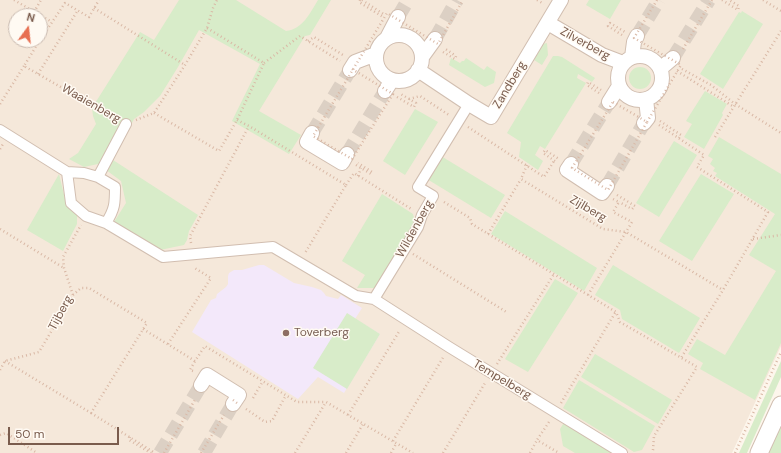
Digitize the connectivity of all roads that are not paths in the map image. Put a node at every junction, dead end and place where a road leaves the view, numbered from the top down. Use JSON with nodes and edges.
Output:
{"nodes":[{"id":1,"x":561,"y":0,"type":"edge"},
{"id":2,"x":392,"y":19,"type":"tunnel mouth"},
{"id":3,"x":548,"y":23,"type":"junction"},
{"id":4,"x":387,"y":38,"type":"junction"},
{"id":5,"x":633,"y":38,"type":"tunnel mouth"},
{"id":6,"x":435,"y":39,"type":"tunnel mouth"},
{"id":7,"x":376,"y":54,"type":"junction"},
{"id":8,"x":628,"y":60,"type":"junction"},
{"id":9,"x":420,"y":64,"type":"junction"},
{"id":10,"x":353,"y":66,"type":"tunnel mouth"},
{"id":11,"x":619,"y":86,"type":"junction"},
{"id":12,"x":646,"y":99,"type":"junction"},
{"id":13,"x":609,"y":102,"type":"tunnel mouth"},
{"id":14,"x":469,"y":104,"type":"junction"},
{"id":15,"x":647,"y":120,"type":"tunnel mouth"},
{"id":16,"x":126,"y":124,"type":"road end"},
{"id":17,"x":0,"y":130,"type":"edge"},
{"id":18,"x":312,"y":133,"type":"tunnel mouth"},
{"id":19,"x":348,"y":157,"type":"road end"},
{"id":20,"x":571,"y":164,"type":"dead end"},
{"id":21,"x":67,"y":172,"type":"junction"},
{"id":22,"x":98,"y":177,"type":"junction"},
{"id":23,"x":608,"y":191,"type":"road end"},
{"id":24,"x":106,"y":223,"type":"junction"},
{"id":25,"x":374,"y":300,"type":"junction"},
{"id":26,"x":200,"y":390,"type":"tunnel mouth"},
{"id":27,"x":230,"y":404,"type":"tunnel mouth"},
{"id":28,"x":781,"y":405,"type":"edge"},
{"id":29,"x":622,"y":453,"type":"edge"},
{"id":30,"x":760,"y":453,"type":"edge"}],
"edges":[{"from":1,"to":3,"type":"street","name":"Zandberg"},
{"from":2,"to":4,"type":"street"},
{"from":3,"to":8,"type":"street","name":"Zilverberg"},
{"from":3,"to":14,"type":"street","name":"Zandberg"},
{"from":4,"to":7,"type":"street"},
{"from":4,"to":9,"type":"street","name":"Zandberg"},
{"from":5,"to":8,"type":"street","name":"Zilverberg"},
{"from":6,"to":9,"type":"street"},
{"from":7,"to":9,"type":"street"},
{"from":7,"to":10,"type":"street"},
{"from":8,"to":11,"type":"street","name":"Zilverberg"},
{"from":8,"to":12,"type":"street","name":"Zilverberg"},
{"from":9,"to":14,"type":"street","name":"Zandberg"},
{"from":11,"to":12,"type":"street"},
{"from":11,"to":13,"type":"street","name":"Zilverberg"},
{"from":12,"to":15,"type":"street"},
{"from":14,"to":25,"type":"street","name":"Wildenberg"},
{"from":16,"to":22,"type":"street","name":"Waaienberg"},
{"from":17,"to":21,"type":"street"},
{"from":18,"to":19,"type":"street"},
{"from":20,"to":23,"type":"street"},
{"from":21,"to":22,"type":"street"},
{"from":21,"to":24,"type":"street"},
{"from":22,"to":24,"type":"street"},
{"from":24,"to":25,"type":"street"},
{"from":25,"to":29,"type":"street","name":"Tempelberg"},
{"from":26,"to":27,"type":"street"},
{"from":28,"to":30,"type":"street"}]}
